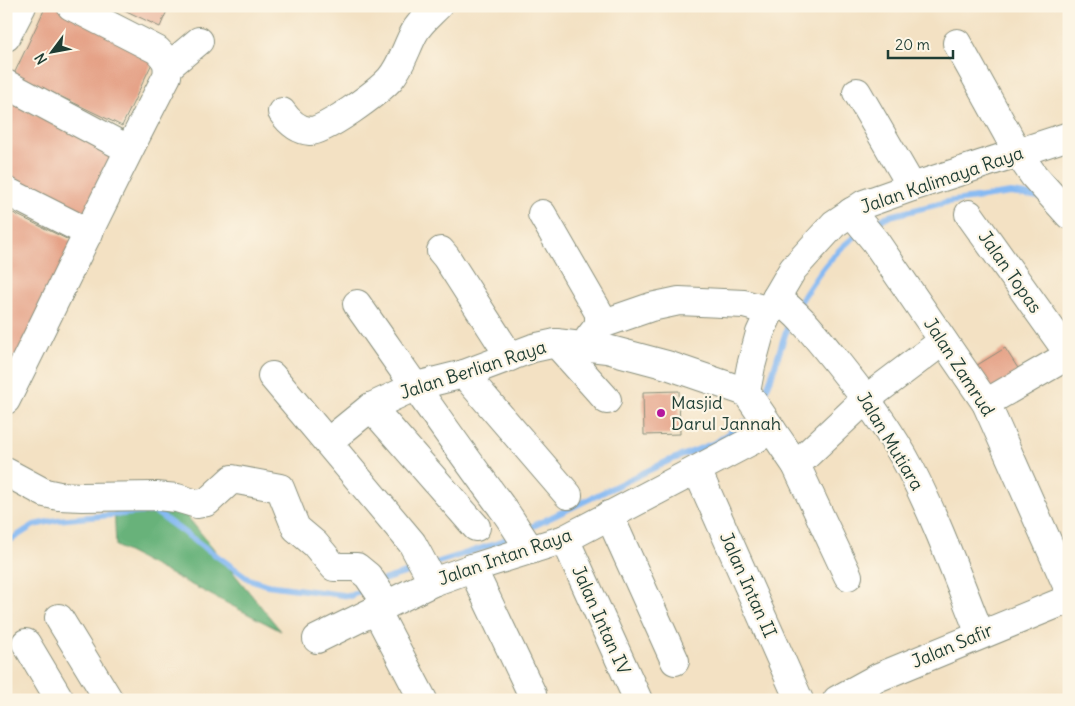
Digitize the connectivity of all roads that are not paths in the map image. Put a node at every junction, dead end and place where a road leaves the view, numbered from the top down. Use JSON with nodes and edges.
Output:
{"nodes":[{"id":1,"x":22,"y":6,"type":"edge"},
{"id":2,"x":71,"y":6,"type":"edge"},
{"id":3,"x":438,"y":6,"type":"edge"},
{"id":4,"x":6,"y":37,"type":"edge"},
{"id":5,"x":200,"y":41,"type":"dead end"},
{"id":6,"x":956,"y":42,"type":"dead end"},
{"id":7,"x":168,"y":67,"type":"junction"},
{"id":8,"x":6,"y":84,"type":"edge"},
{"id":9,"x":857,"y":92,"type":"dead end"},
{"id":10,"x":282,"y":112,"type":"dead end"},
{"id":11,"x":1069,"y":136,"type":"edge"},
{"id":12,"x":128,"y":150,"type":"junction"},
{"id":13,"x":1018,"y":152,"type":"junction"},
{"id":14,"x":912,"y":187,"type":"junction"},
{"id":15,"x":9,"y":200,"type":"edge"},
{"id":16,"x":542,"y":214,"type":"dead end"},
{"id":17,"x":969,"y":214,"type":"dead end"},
{"id":18,"x":1069,"y":215,"type":"edge"},
{"id":19,"x":861,"y":224,"type":"junction"},
{"id":20,"x":89,"y":233,"type":"junction"},
{"id":21,"x":441,"y":251,"type":"dead end"},
{"id":22,"x":357,"y":304,"type":"dead end"},
{"id":23,"x":785,"y":309,"type":"junction"},
{"id":24,"x":599,"y":326,"type":"junction"},
{"id":25,"x":943,"y":340,"type":"junction"},
{"id":26,"x":567,"y":344,"type":"junction"},
{"id":27,"x":1069,"y":355,"type":"edge"},
{"id":28,"x":510,"y":357,"type":"junction"},
{"id":29,"x":464,"y":374,"type":"junction"},
{"id":30,"x":272,"y":376,"type":"dead end"},
{"id":31,"x":416,"y":386,"type":"junction"},
{"id":32,"x":746,"y":394,"type":"junction"},
{"id":33,"x":866,"y":399,"type":"junction"},
{"id":34,"x":6,"y":400,"type":"edge"},
{"id":35,"x":607,"y":400,"type":"dead end"},
{"id":36,"x":986,"y":403,"type":"junction"},
{"id":37,"x":371,"y":407,"type":"junction"},
{"id":38,"x":768,"y":424,"type":"junction"},
{"id":39,"x":328,"y":442,"type":"junction"},
{"id":40,"x":796,"y":465,"type":"junction"},
{"id":41,"x":697,"y":470,"type":"junction"},
{"id":42,"x":6,"y":472,"type":"edge"},
{"id":43,"x":568,"y":495,"type":"dead end"},
{"id":44,"x":609,"y":515,"type":"junction"},
{"id":45,"x":476,"y":527,"type":"dead end"},
{"id":46,"x":565,"y":540,"type":"junction"},
{"id":47,"x":528,"y":546,"type":"junction"},
{"id":48,"x":472,"y":568,"type":"junction"},
{"id":49,"x":848,"y":576,"type":"dead end"},
{"id":50,"x":432,"y":578,"type":"junction"},
{"id":51,"x":1069,"y":590,"type":"edge"},
{"id":52,"x":377,"y":595,"type":"junction"},
{"id":53,"x":1069,"y":599,"type":"edge"},
{"id":54,"x":59,"y":618,"type":"dead end"},
{"id":55,"x":980,"y":634,"type":"junction"},
{"id":56,"x":317,"y":639,"type":"dead end"},
{"id":57,"x":26,"y":643,"type":"dead end"},
{"id":58,"x":675,"y":661,"type":"dead end"},
{"id":59,"x":532,"y":697,"type":"edge"},
{"id":60,"x":60,"y":700,"type":"edge"},
{"id":61,"x":109,"y":700,"type":"edge"},
{"id":62,"x":423,"y":700,"type":"edge"},
{"id":63,"x":638,"y":700,"type":"edge"},
{"id":64,"x":799,"y":700,"type":"edge"},
{"id":65,"x":837,"y":700,"type":"edge"}],
"edges":[{"from":1,"to":4,"type":"street"},
{"from":2,"to":7,"type":"street"},
{"from":3,"to":10,"type":"street"},
{"from":5,"to":7,"type":"street"},
{"from":6,"to":13,"type":"street"},
{"from":7,"to":12,"type":"street"},
{"from":8,"to":12,"type":"street"},
{"from":9,"to":14,"type":"street"},
{"from":11,"to":13,"type":"street","name":"Jalan Kalimaya Raya"},
{"from":12,"to":20,"type":"street"},
{"from":13,"to":14,"type":"street","name":"Jalan Kalimaya Raya"},
{"from":13,"to":18,"type":"street"},
{"from":14,"to":19,"type":"street","name":"Jalan Kalimaya Raya"},
{"from":15,"to":20,"type":"street"},
{"from":16,"to":24,"type":"street"},
{"from":17,"to":27,"type":"street","name":"Jalan Topas"},
{"from":19,"to":23,"type":"street","name":"Jalan Kalimaya Raya"},
{"from":19,"to":25,"type":"street","name":"Jalan Zamrud"},
{"from":20,"to":34,"type":"street"},
{"from":21,"to":28,"type":"street"},
{"from":22,"to":31,"type":"street"},
{"from":23,"to":24,"type":"street"},
{"from":23,"to":32,"type":"street","name":"Jalan Kalimaya Raya"},
{"from":23,"to":33,"type":"street","name":"Jalan Mutiara"},
{"from":24,"to":26,"type":"street"},
{"from":25,"to":33,"type":"street"},
{"from":25,"to":36,"type":"street","name":"Jalan Zamrud"},
{"from":26,"to":28,"type":"street","name":"Jalan Berlian Raya"},
{"from":26,"to":32,"type":"street","name":"Jalan Berlian Raya"},
{"from":26,"to":35,"type":"street"},
{"from":27,"to":36,"type":"street"},
{"from":28,"to":29,"type":"street","name":"Jalan Berlian Raya"},
{"from":29,"to":31,"type":"street","name":"Jalan Berlian Raya"},
{"from":29,"to":43,"type":"street"},
{"from":30,"to":39,"type":"street"},
{"from":31,"to":37,"type":"street","name":"Jalan Berlian Raya"},
{"from":31,"to":47,"type":"street"},
{"from":32,"to":38,"type":"street"},
{"from":33,"to":40,"type":"street"},
{"from":33,"to":55,"type":"street","name":"Jalan Mutiara"},
{"from":36,"to":51,"type":"street","name":"Jalan Zamrud"},
{"from":37,"to":39,"type":"street","name":"Jalan Berlian Raya"},
{"from":37,"to":45,"type":"street"},
{"from":38,"to":40,"type":"street"},
{"from":38,"to":41,"type":"street","name":"Jalan Intan Raya"},
{"from":39,"to":50,"type":"street"},
{"from":40,"to":49,"type":"street"},
{"from":41,"to":44,"type":"street","name":"Jalan Intan Raya"},
{"from":41,"to":64,"type":"street","name":"Jalan Intan II"},
{"from":42,"to":52,"type":"street"},
{"from":44,"to":46,"type":"street","name":"Jalan Intan Raya"},
{"from":44,"to":58,"type":"street"},
{"from":46,"to":47,"type":"street","name":"Jalan Intan Raya"},
{"from":46,"to":63,"type":"street","name":"Jalan Intan IV"},
{"from":47,"to":48,"type":"street","name":"Jalan Intan Raya"},
{"from":48,"to":50,"type":"street","name":"Jalan Intan Raya"},
{"from":48,"to":59,"type":"street"},
{"from":50,"to":52,"type":"street","name":"Jalan Intan Raya"},
{"from":52,"to":56,"type":"street","name":"Jalan Intan Raya"},
{"from":52,"to":62,"type":"street"},
{"from":53,"to":55,"type":"street","name":"Jalan Safir"},
{"from":54,"to":61,"type":"street"},
{"from":55,"to":65,"type":"street","name":"Jalan Safir"},
{"from":57,"to":60,"type":"street"}]}
